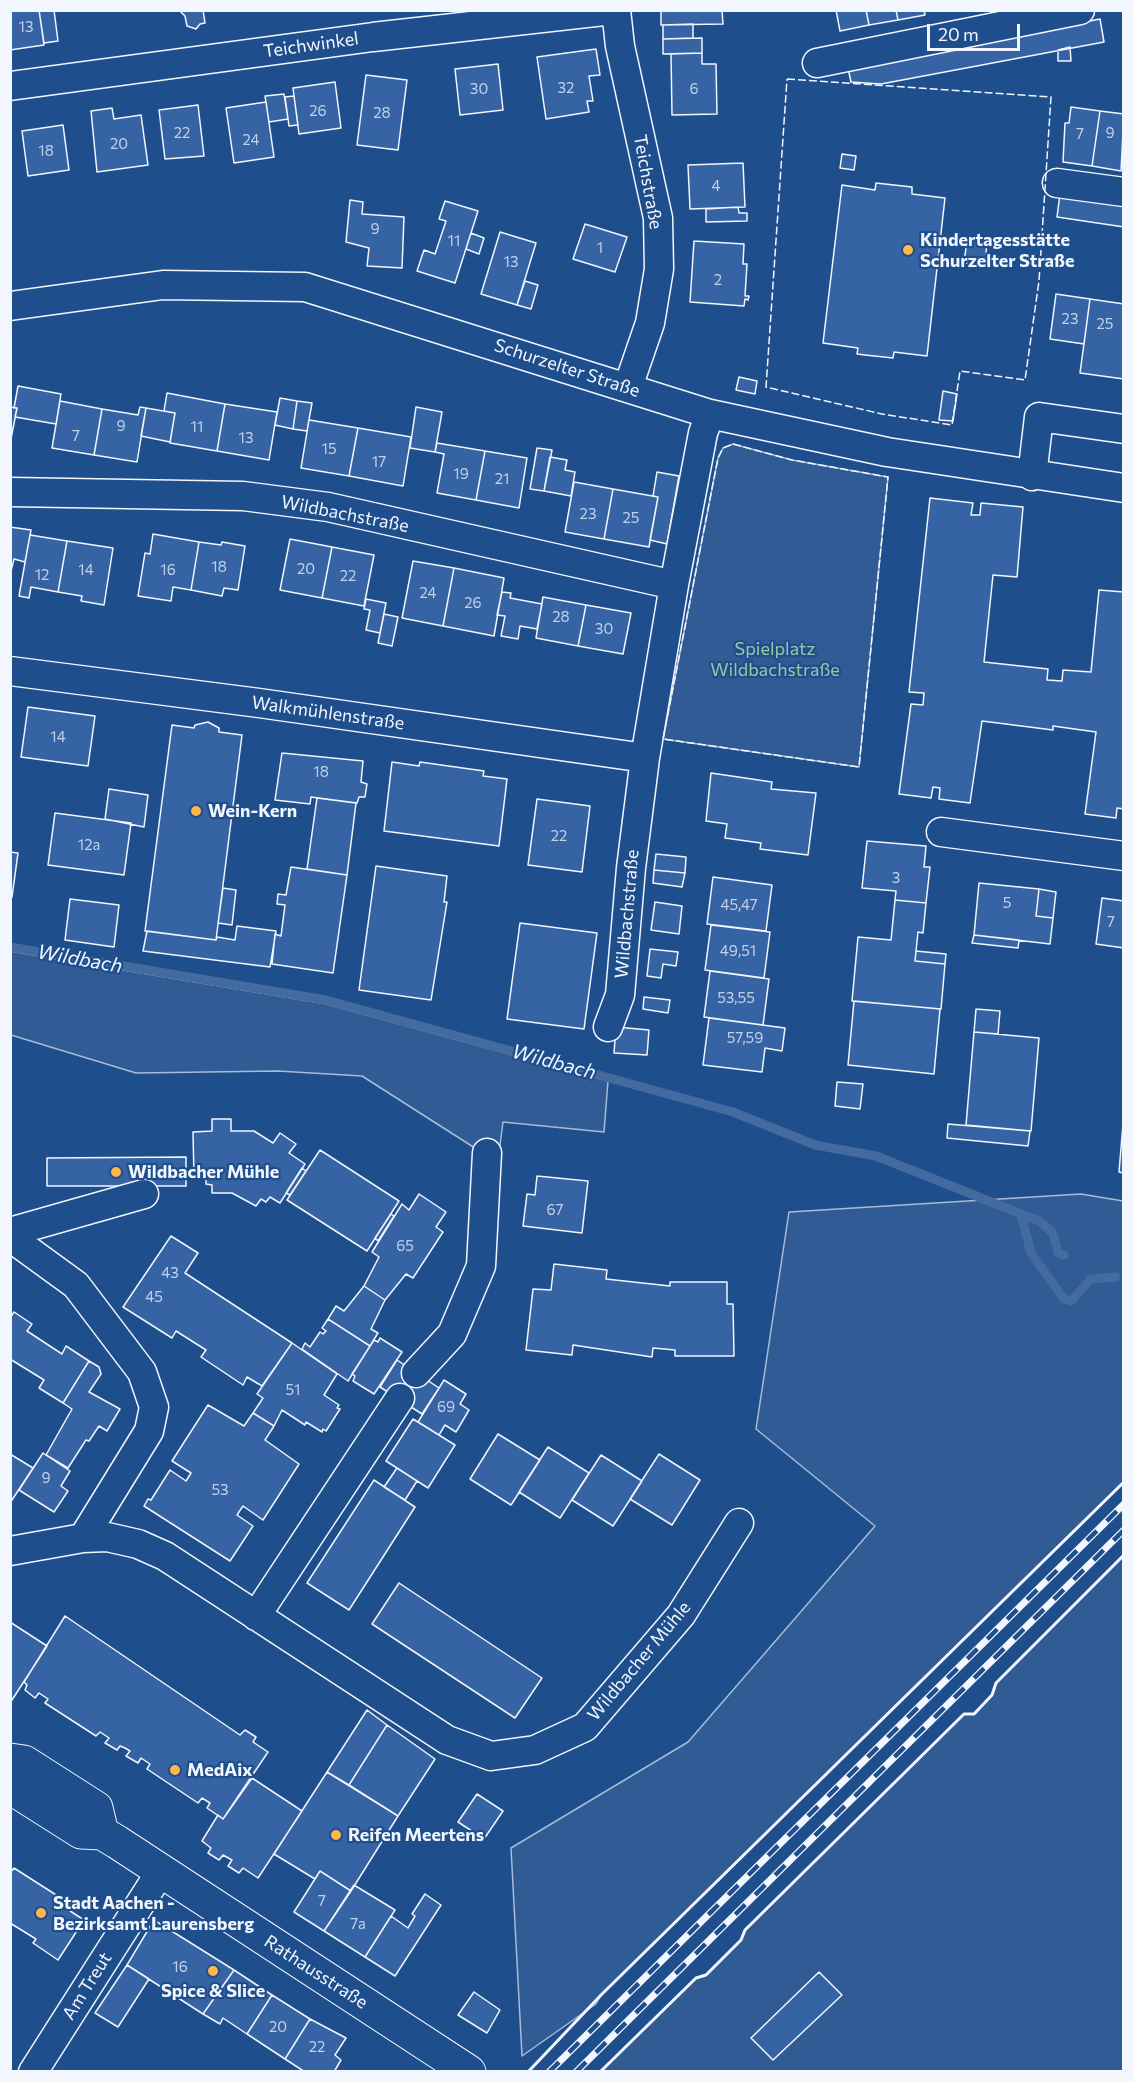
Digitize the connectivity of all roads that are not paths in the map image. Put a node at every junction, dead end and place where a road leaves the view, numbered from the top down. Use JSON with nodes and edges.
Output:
{"nodes":[{"id":1,"x":614,"y":10,"type":"edge"},
{"id":2,"x":1080,"y":10,"type":"edge"},
{"id":3,"x":817,"y":63,"type":"dead end"},
{"id":4,"x":10,"y":86,"type":"edge"},
{"id":5,"x":1057,"y":183,"type":"dead end"},
{"id":6,"x":1124,"y":192,"type":"edge"},
{"id":7,"x":10,"y":306,"type":"edge"},
{"id":8,"x":628,"y":387,"type":"junction"},
{"id":9,"x":710,"y":414,"type":"junction"},
{"id":10,"x":1124,"y":429,"type":"edge"},
{"id":11,"x":1032,"y":476,"type":"junction"},
{"id":12,"x":1124,"y":488,"type":"edge"},
{"id":13,"x":10,"y":492,"type":"edge"},
{"id":14,"x":674,"y":585,"type":"junction"},
{"id":15,"x":10,"y":671,"type":"edge"},
{"id":16,"x":645,"y":758,"type":"junction"},
{"id":17,"x":941,"y":832,"type":"dead end"},
{"id":18,"x":1124,"y":856,"type":"edge"},
{"id":19,"x":608,"y":1027,"type":"dead end"},
{"id":20,"x":487,"y":1153,"type":"dead end"},
{"id":21,"x":144,"y":1194,"type":"dead end"},
{"id":22,"x":10,"y":1232,"type":"edge"},
{"id":23,"x":10,"y":1237,"type":"edge"},
{"id":24,"x":416,"y":1373,"type":"dead end"},
{"id":25,"x":400,"y":1398,"type":"dead end"},
{"id":26,"x":739,"y":1523,"type":"dead end"},
{"id":27,"x":83,"y":1538,"type":"junction"},
{"id":28,"x":10,"y":1551,"type":"edge"},
{"id":29,"x":256,"y":1616,"type":"junction"},
{"id":30,"x":10,"y":1760,"type":"edge"},
{"id":31,"x":10,"y":1786,"type":"edge"},
{"id":32,"x":102,"y":1833,"type":"junction"},
{"id":33,"x":161,"y":1871,"type":"junction"},
{"id":34,"x":33,"y":2072,"type":"edge"},
{"id":35,"x":469,"y":2072,"type":"edge"}],
"edges":[{"from":1,"to":4,"type":"street","name":"Teichwinkel"},
{"from":1,"to":8,"type":"street","name":"Teichstraße"},
{"from":2,"to":3,"type":"street"},
{"from":5,"to":6,"type":"street"},
{"from":7,"to":8,"type":"street","name":"Schurzelter Straße"},
{"from":8,"to":9,"type":"street","name":"Schurzelter Straße"},
{"from":9,"to":11,"type":"street","name":"Schurzelter Straße"},
{"from":9,"to":14,"type":"street","name":"Wildbachstraße"},
{"from":10,"to":11,"type":"street"},
{"from":11,"to":12,"type":"street","name":"Schurzelter Straße"},
{"from":13,"to":14,"type":"street","name":"Wildbachstraße"},
{"from":14,"to":16,"type":"street","name":"Wildbachstraße"},
{"from":15,"to":16,"type":"street","name":"Walkmühlenstraße"},
{"from":16,"to":19,"type":"street","name":"Wildbachstraße"},
{"from":17,"to":18,"type":"street"},
{"from":20,"to":24,"type":"street"},
{"from":21,"to":22,"type":"street"},
{"from":23,"to":27,"type":"street"},
{"from":25,"to":29,"type":"street"},
{"from":26,"to":29,"type":"street","name":"Wildbacher Mühle"},
{"from":27,"to":28,"type":"street","name":"Wildbacher Mühle"},
{"from":27,"to":29,"type":"street","name":"Wildbacher Mühle"},
{"from":30,"to":32,"type":"street"},
{"from":31,"to":32,"type":"street","name":"Rathausstraße"},
{"from":32,"to":33,"type":"street","name":"Rathausstraße"},
{"from":33,"to":34,"type":"street","name":"Am Treut"},
{"from":33,"to":35,"type":"street","name":"Rathausstraße"}]}
